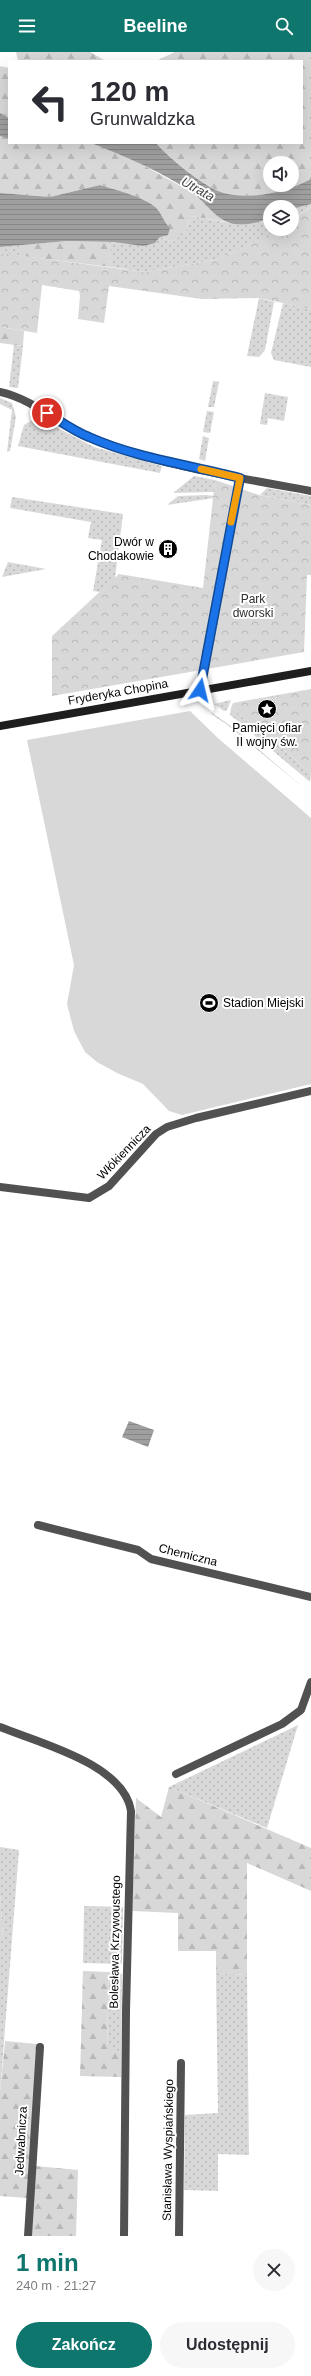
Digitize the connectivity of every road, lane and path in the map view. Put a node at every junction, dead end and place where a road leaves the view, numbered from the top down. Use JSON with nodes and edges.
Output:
{"nodes":[{"id":1,"x":0,"y":392,"type":"edge"},
{"id":2,"x":240,"y":478,"type":"junction"},
{"id":3,"x":311,"y":491,"type":"edge"},
{"id":4,"x":311,"y":671,"type":"edge"},
{"id":5,"x":200,"y":690,"type":"junction"},
{"id":6,"x":0,"y":726,"type":"edge"},
{"id":7,"x":311,"y":1091,"type":"edge"},
{"id":8,"x":0,"y":1187,"type":"edge"},
{"id":9,"x":38,"y":1525,"type":"dead end"},
{"id":10,"x":311,"y":1597,"type":"edge"},
{"id":11,"x":311,"y":1682,"type":"edge"},
{"id":12,"x":0,"y":1727,"type":"edge"},
{"id":13,"x":176,"y":1774,"type":"dead end"},
{"id":14,"x":40,"y":2047,"type":"dead end"},
{"id":15,"x":181,"y":2063,"type":"dead end"},
{"id":16,"x":28,"y":2236,"type":"edge"},
{"id":17,"x":124,"y":2236,"type":"edge"},
{"id":18,"x":179,"y":2236,"type":"edge"}],
"edges":[{"from":1,"to":2,"type":"street"},
{"from":2,"to":3,"type":"street"},
{"from":2,"to":5,"type":"street"},
{"from":4,"to":5,"type":"main road","name":"Fryderyka Chopina"},
{"from":5,"to":6,"type":"main road","name":"Fryderyka Chopina"},
{"from":7,"to":8,"type":"street","name":"Włókiennicza"},
{"from":9,"to":10,"type":"street","name":"Chemiczna"},
{"from":11,"to":13,"type":"street"},
{"from":12,"to":17,"type":"street","name":"Bolesława Krzywoustego"},
{"from":14,"to":16,"type":"street","name":"Jedwabnicza"},
{"from":15,"to":18,"type":"street","name":"Stanisława Wyspiańskiego"}]}
